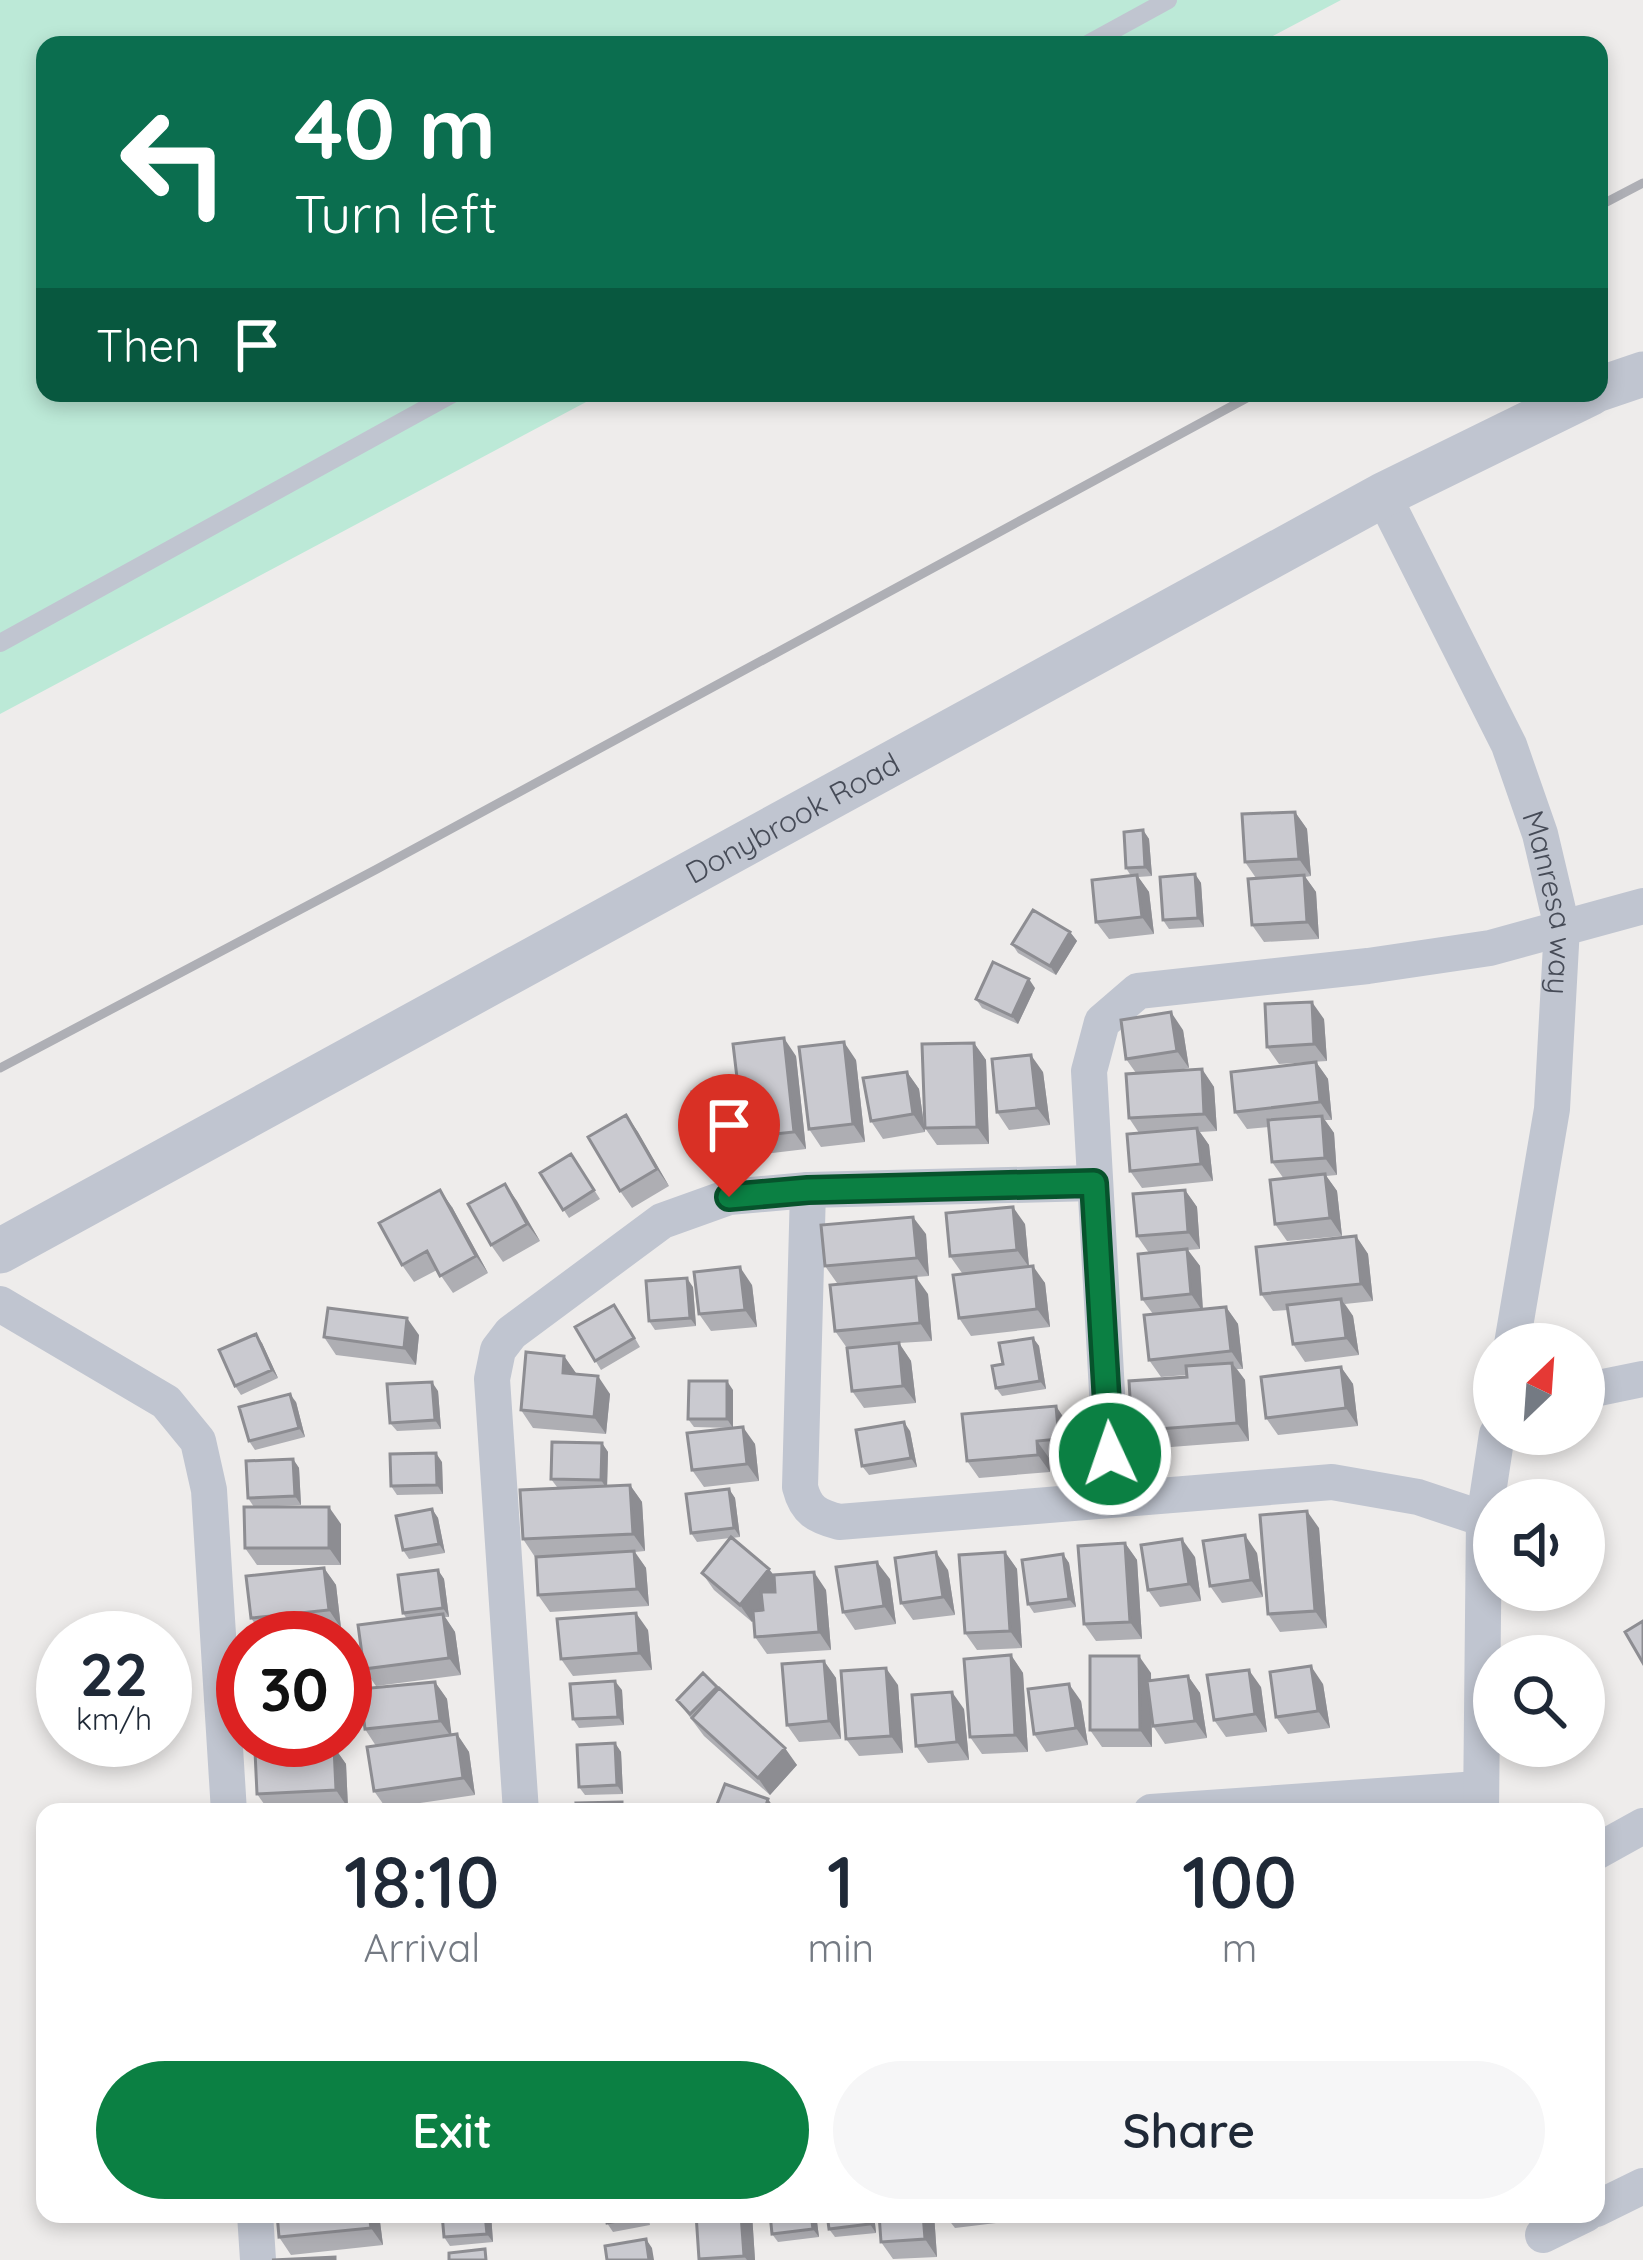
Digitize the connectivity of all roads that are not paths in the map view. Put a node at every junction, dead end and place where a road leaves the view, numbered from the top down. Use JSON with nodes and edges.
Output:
{"nodes":[{"id":1,"x":1168,"y":0,"type":"edge"},
{"id":2,"x":1102,"y":36,"type":"edge"},
{"id":3,"x":1643,"y":374,"type":"edge"},
{"id":4,"x":1608,"y":386,"type":"edge"},
{"id":5,"x":438,"y":402,"type":"edge"},
{"id":6,"x":1573,"y":402,"type":"edge"},
{"id":7,"x":1383,"y":495,"type":"junction"},
{"id":8,"x":0,"y":643,"type":"edge"},
{"id":9,"x":1643,"y":906,"type":"edge"},
{"id":10,"x":1562,"y":927,"type":"junction"},
{"id":11,"x":1094,"y":1183,"type":"junction"},
{"id":12,"x":808,"y":1190,"type":"junction"},
{"id":13,"x":0,"y":1251,"type":"edge"},
{"id":14,"x":0,"y":1304,"type":"edge"},
{"id":15,"x":1516,"y":1323,"type":"edge"},
{"id":16,"x":1643,"y":1378,"type":"edge"},
{"id":17,"x":1605,"y":1386,"type":"edge"},
{"id":18,"x":1113,"y":1499,"type":"junction"},
{"id":19,"x":1473,"y":1515,"type":"edge"},
{"id":20,"x":1482,"y":1611,"type":"edge"},
{"id":21,"x":1479,"y":1801,"type":"edge"},
{"id":22,"x":229,"y":1803,"type":"edge"},
{"id":23,"x":520,"y":1803,"type":"edge"},
{"id":24,"x":1419,"y":1803,"type":"edge"},
{"id":25,"x":1643,"y":1826,"type":"edge"},
{"id":26,"x":1605,"y":1847,"type":"edge"},
{"id":27,"x":1643,"y":2186,"type":"edge"},
{"id":28,"x":1605,"y":2205,"type":"edge"},
{"id":29,"x":256,"y":2223,"type":"edge"},
{"id":30,"x":258,"y":2260,"type":"edge"}],
"edges":[{"from":1,"to":2,"type":"lane"},
{"from":3,"to":4,"type":"street","name":"Donybrook Road"},
{"from":5,"to":8,"type":"lane"},
{"from":6,"to":7,"type":"street","name":"Donybrook Road"},
{"from":7,"to":10,"type":"street","name":"Manresa way"},
{"from":7,"to":13,"type":"street","name":"Donybrook Road"},
{"from":9,"to":10,"type":"street"},
{"from":10,"to":11,"type":"street"},
{"from":10,"to":15,"type":"street","name":"Manresa way"},
{"from":11,"to":12,"type":"street"},
{"from":11,"to":18,"type":"street"},
{"from":12,"to":18,"type":"street"},
{"from":12,"to":23,"type":"street"},
{"from":14,"to":22,"type":"street"},
{"from":16,"to":17,"type":"street"},
{"from":18,"to":19,"type":"street"},
{"from":20,"to":21,"type":"street"},
{"from":21,"to":24,"type":"street"},
{"from":25,"to":26,"type":"street"},
{"from":27,"to":28,"type":"street"},
{"from":29,"to":30,"type":"street"}]}
